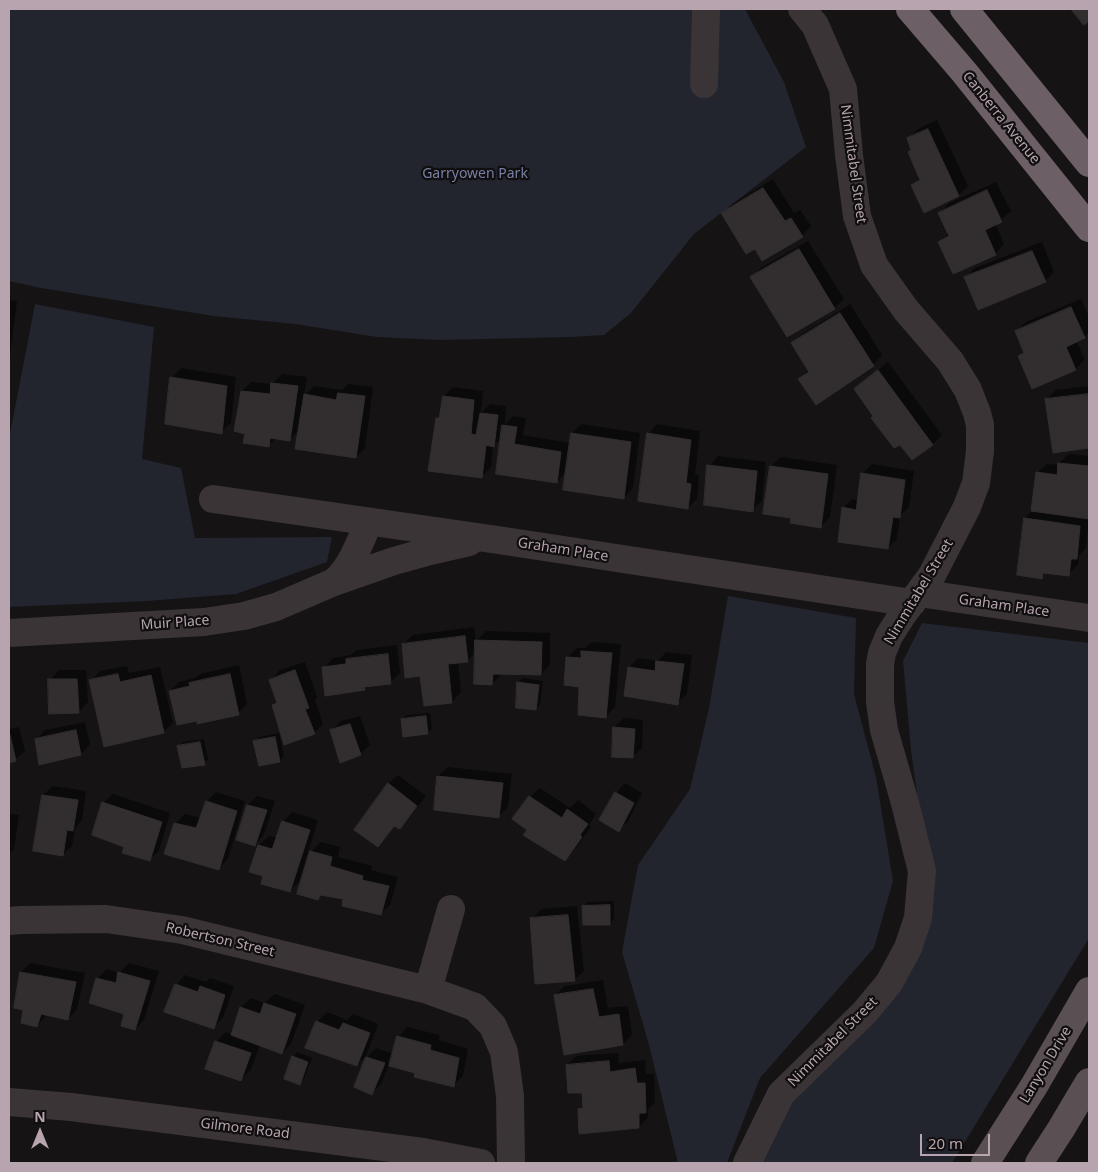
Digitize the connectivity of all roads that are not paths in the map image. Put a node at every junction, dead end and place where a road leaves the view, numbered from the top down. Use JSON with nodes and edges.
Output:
{"nodes":[{"id":1,"x":706,"y":9,"type":"edge"},
{"id":2,"x":802,"y":9,"type":"edge"},
{"id":3,"x":910,"y":9,"type":"edge"},
{"id":4,"x":964,"y":9,"type":"edge"},
{"id":5,"x":704,"y":84,"type":"dead end"},
{"id":6,"x":1089,"y":163,"type":"edge"},
{"id":7,"x":1089,"y":228,"type":"edge"},
{"id":8,"x":213,"y":499,"type":"dead end"},
{"id":9,"x":369,"y":522,"type":"junction"},
{"id":10,"x":498,"y":540,"type":"junction"},
{"id":11,"x":334,"y":582,"type":"junction"},
{"id":12,"x":915,"y":598,"type":"junction"},
{"id":13,"x":1089,"y":618,"type":"edge"},
{"id":14,"x":9,"y":633,"type":"edge"},
{"id":15,"x":450,"y":909,"type":"dead end"},
{"id":16,"x":9,"y":921,"type":"edge"},
{"id":17,"x":428,"y":990,"type":"junction"},
{"id":18,"x":1089,"y":991,"type":"edge"},
{"id":19,"x":1089,"y":1082,"type":"edge"},
{"id":20,"x":9,"y":1102,"type":"edge"},
{"id":21,"x":481,"y":1163,"type":"edge"},
{"id":22,"x":511,"y":1163,"type":"edge"},
{"id":23,"x":747,"y":1163,"type":"edge"},
{"id":24,"x":984,"y":1163,"type":"edge"},
{"id":25,"x":1039,"y":1163,"type":"edge"}],
"edges":[{"from":1,"to":5,"type":"street"},
{"from":2,"to":12,"type":"street","name":"Nimmitabel Street"},
{"from":3,"to":7,"type":"highway","name":"Canberra Avenue"},
{"from":4,"to":6,"type":"highway"},
{"from":8,"to":9,"type":"street","name":"Graham Place"},
{"from":9,"to":10,"type":"street","name":"Graham Place"},
{"from":9,"to":11,"type":"street","name":"Muir Place"},
{"from":10,"to":11,"type":"street","name":"Muir Place"},
{"from":10,"to":12,"type":"street","name":"Graham Place"},
{"from":11,"to":14,"type":"street","name":"Muir Place"},
{"from":12,"to":13,"type":"street","name":"Graham Place"},
{"from":12,"to":23,"type":"street","name":"Nimmitabel Street"},
{"from":15,"to":17,"type":"street"},
{"from":16,"to":17,"type":"street","name":"Robertson Street"},
{"from":17,"to":22,"type":"street","name":"Robertson Street"},
{"from":18,"to":24,"type":"main road","name":"Lanyon Drive"},
{"from":19,"to":25,"type":"main road"},
{"from":20,"to":21,"type":"street","name":"Gilmore Road"}]}
